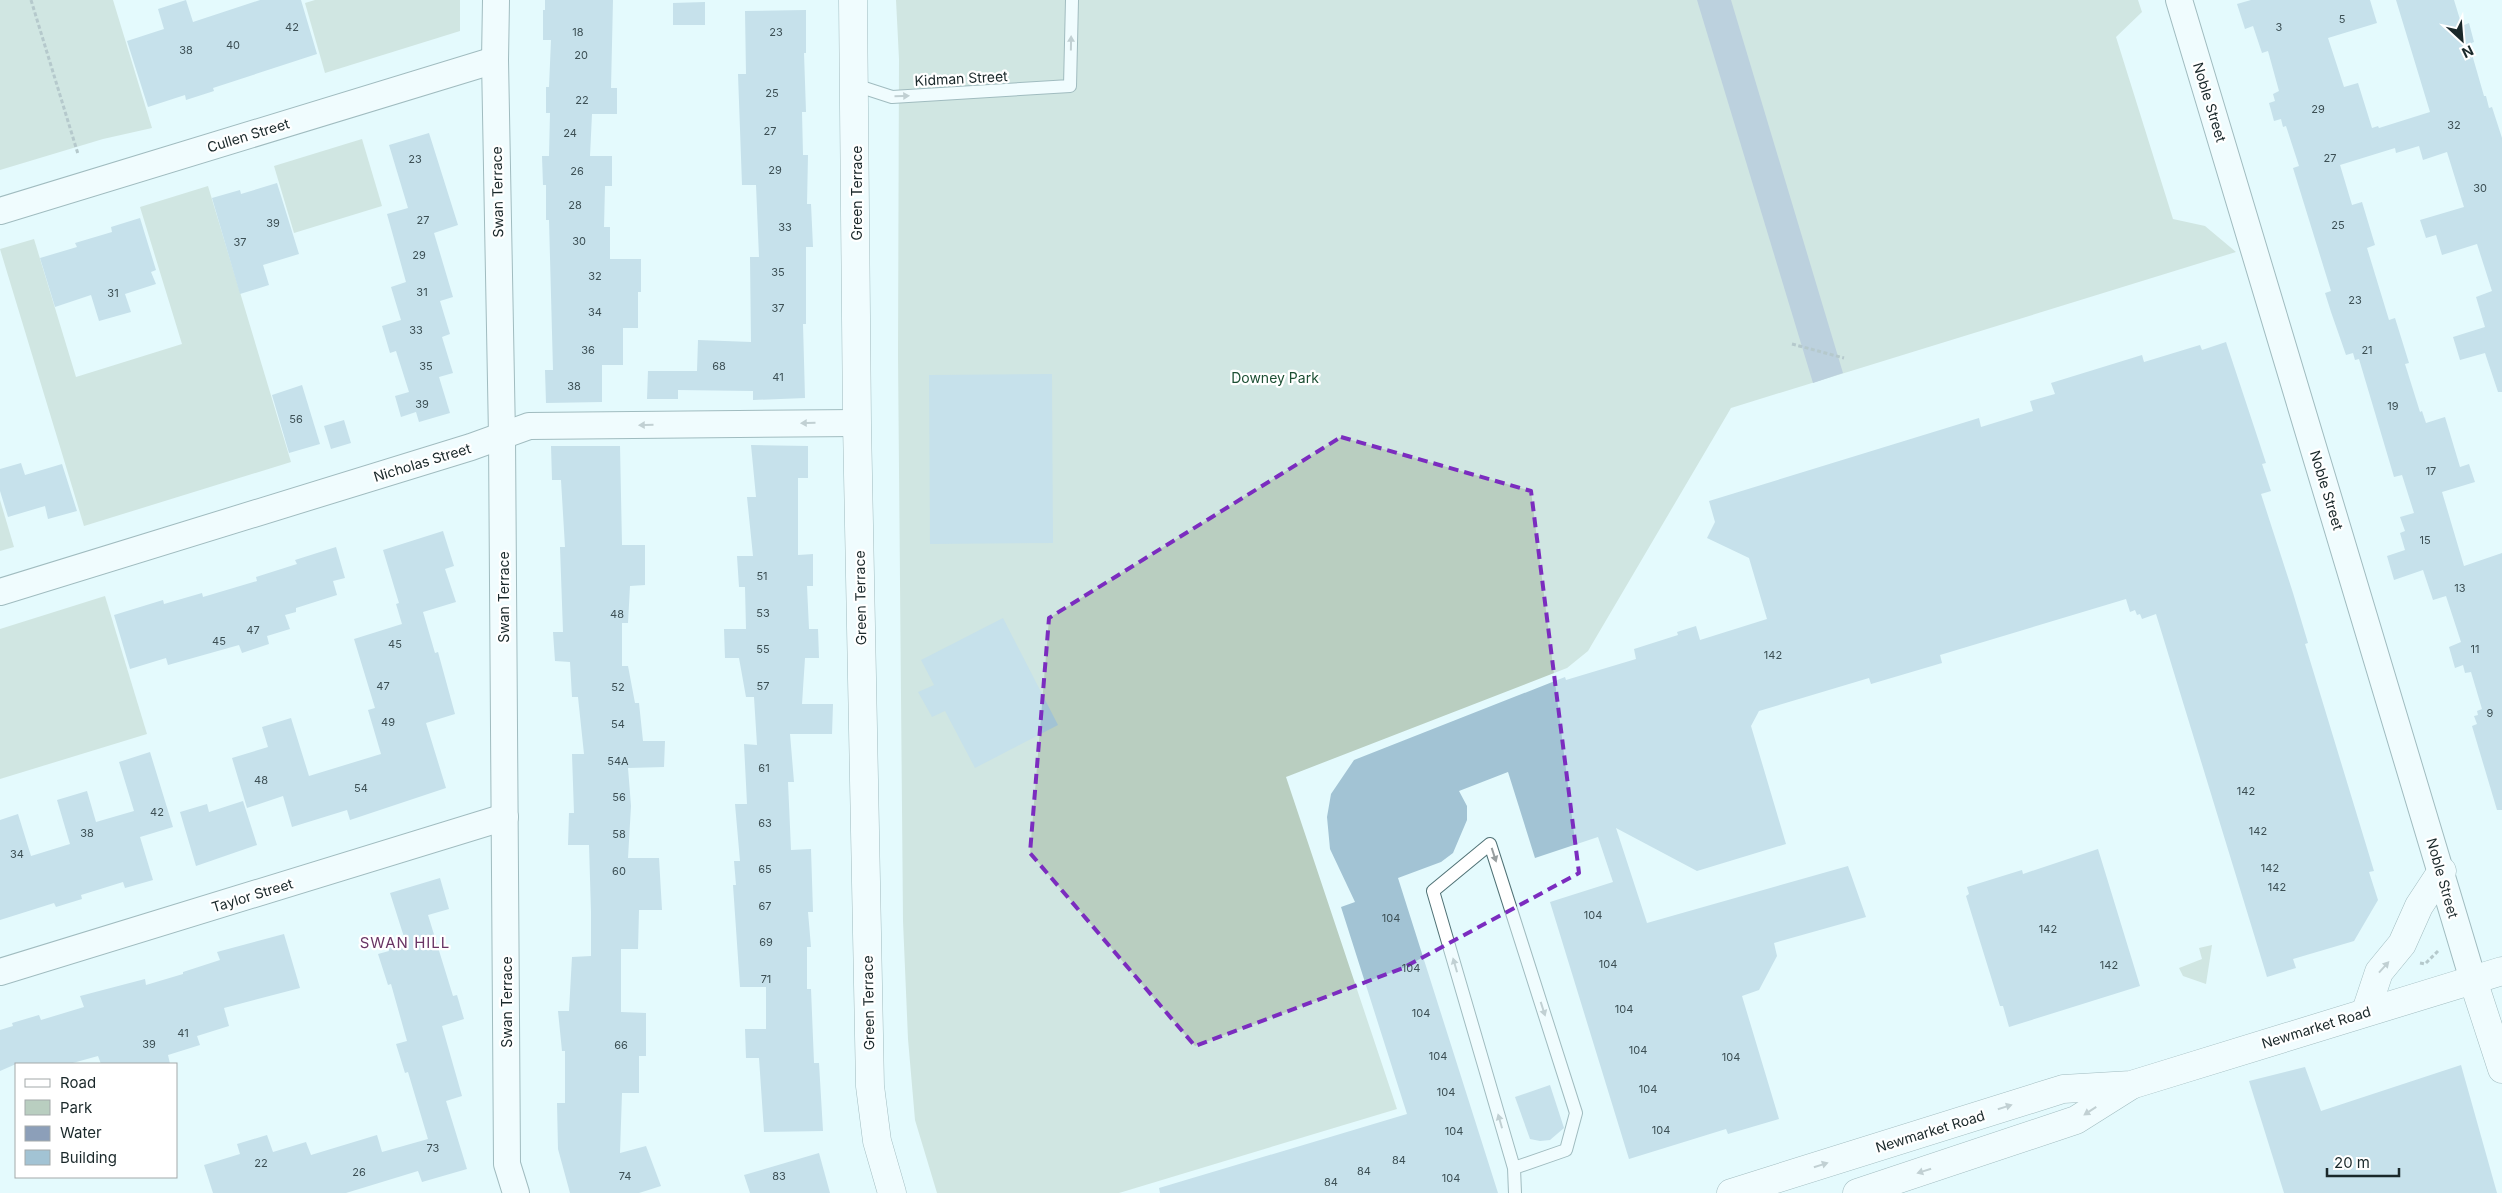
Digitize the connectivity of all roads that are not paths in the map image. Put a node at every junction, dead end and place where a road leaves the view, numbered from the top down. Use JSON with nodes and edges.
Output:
{"nodes":[{"id":1,"x":496,"y":0,"type":"edge"},
{"id":2,"x":853,"y":0,"type":"edge"},
{"id":3,"x":1072,"y":0,"type":"edge"},
{"id":4,"x":2180,"y":0,"type":"edge"},
{"id":5,"x":495,"y":60,"type":"junction"},
{"id":6,"x":855,"y":85,"type":"junction"},
{"id":7,"x":0,"y":211,"type":"edge"},
{"id":8,"x":857,"y":423,"type":"junction"},
{"id":9,"x":502,"y":436,"type":"junction"},
{"id":10,"x":0,"y":592,"type":"edge"},
{"id":11,"x":505,"y":817,"type":"junction"},
{"id":12,"x":2442,"y":871,"type":"junction"},
{"id":13,"x":2502,"y":971,"type":"edge"},
{"id":14,"x":0,"y":972,"type":"edge"},
{"id":15,"x":2473,"y":980,"type":"junction"},
{"id":16,"x":2366,"y":1012,"type":"junction"},
{"id":17,"x":2502,"y":1069,"type":"edge"},
{"id":18,"x":2131,"y":1085,"type":"junction"},
{"id":19,"x":1514,"y":1168,"type":"junction"},
{"id":20,"x":516,"y":1193,"type":"edge"},
{"id":21,"x":892,"y":1193,"type":"edge"},
{"id":22,"x":1515,"y":1193,"type":"edge"},
{"id":23,"x":1731,"y":1193,"type":"edge"},
{"id":24,"x":1857,"y":1193,"type":"edge"}],
"edges":[{"from":1,"to":5,"type":"street","name":"Swan Terrace"},
{"from":2,"to":6,"type":"main road","name":"Green Terrace"},
{"from":6,"to":3,"type":"lane","name":"Kidman Street","one_way":true},
{"from":4,"to":12,"type":"street","name":"Noble Street"},
{"from":5,"to":7,"type":"street","name":"Cullen Street"},
{"from":5,"to":9,"type":"street","name":"Swan Terrace"},
{"from":6,"to":8,"type":"main road","name":"Green Terrace"},
{"from":8,"to":9,"type":"street","name":"Nicholas Street","one_way":true},
{"from":8,"to":21,"type":"main road","name":"Green Terrace"},
{"from":9,"to":10,"type":"street","name":"Nicholas Street"},
{"from":9,"to":11,"type":"street","name":"Swan Terrace"},
{"from":11,"to":14,"type":"street","name":"Taylor Street"},
{"from":11,"to":20,"type":"street","name":"Swan Terrace"},
{"from":12,"to":15,"type":"street","name":"Noble Street"},
{"from":16,"to":12,"type":"main road","one_way":true},
{"from":13,"to":15,"type":"main road","name":"Newmarket Road"},
{"from":15,"to":16,"type":"main road","name":"Newmarket Road"},
{"from":15,"to":17,"type":"main road"},
{"from":16,"to":18,"type":"main road","name":"Newmarket Road"},
{"from":23,"to":18,"type":"main road","name":"Newmarket Road","one_way":true},
{"from":18,"to":24,"type":"main road","name":"Newmarket Road","one_way":true},
{"from":19,"to":19,"type":"lane","one_way":true},
{"from":19,"to":22,"type":"lane"}]}
